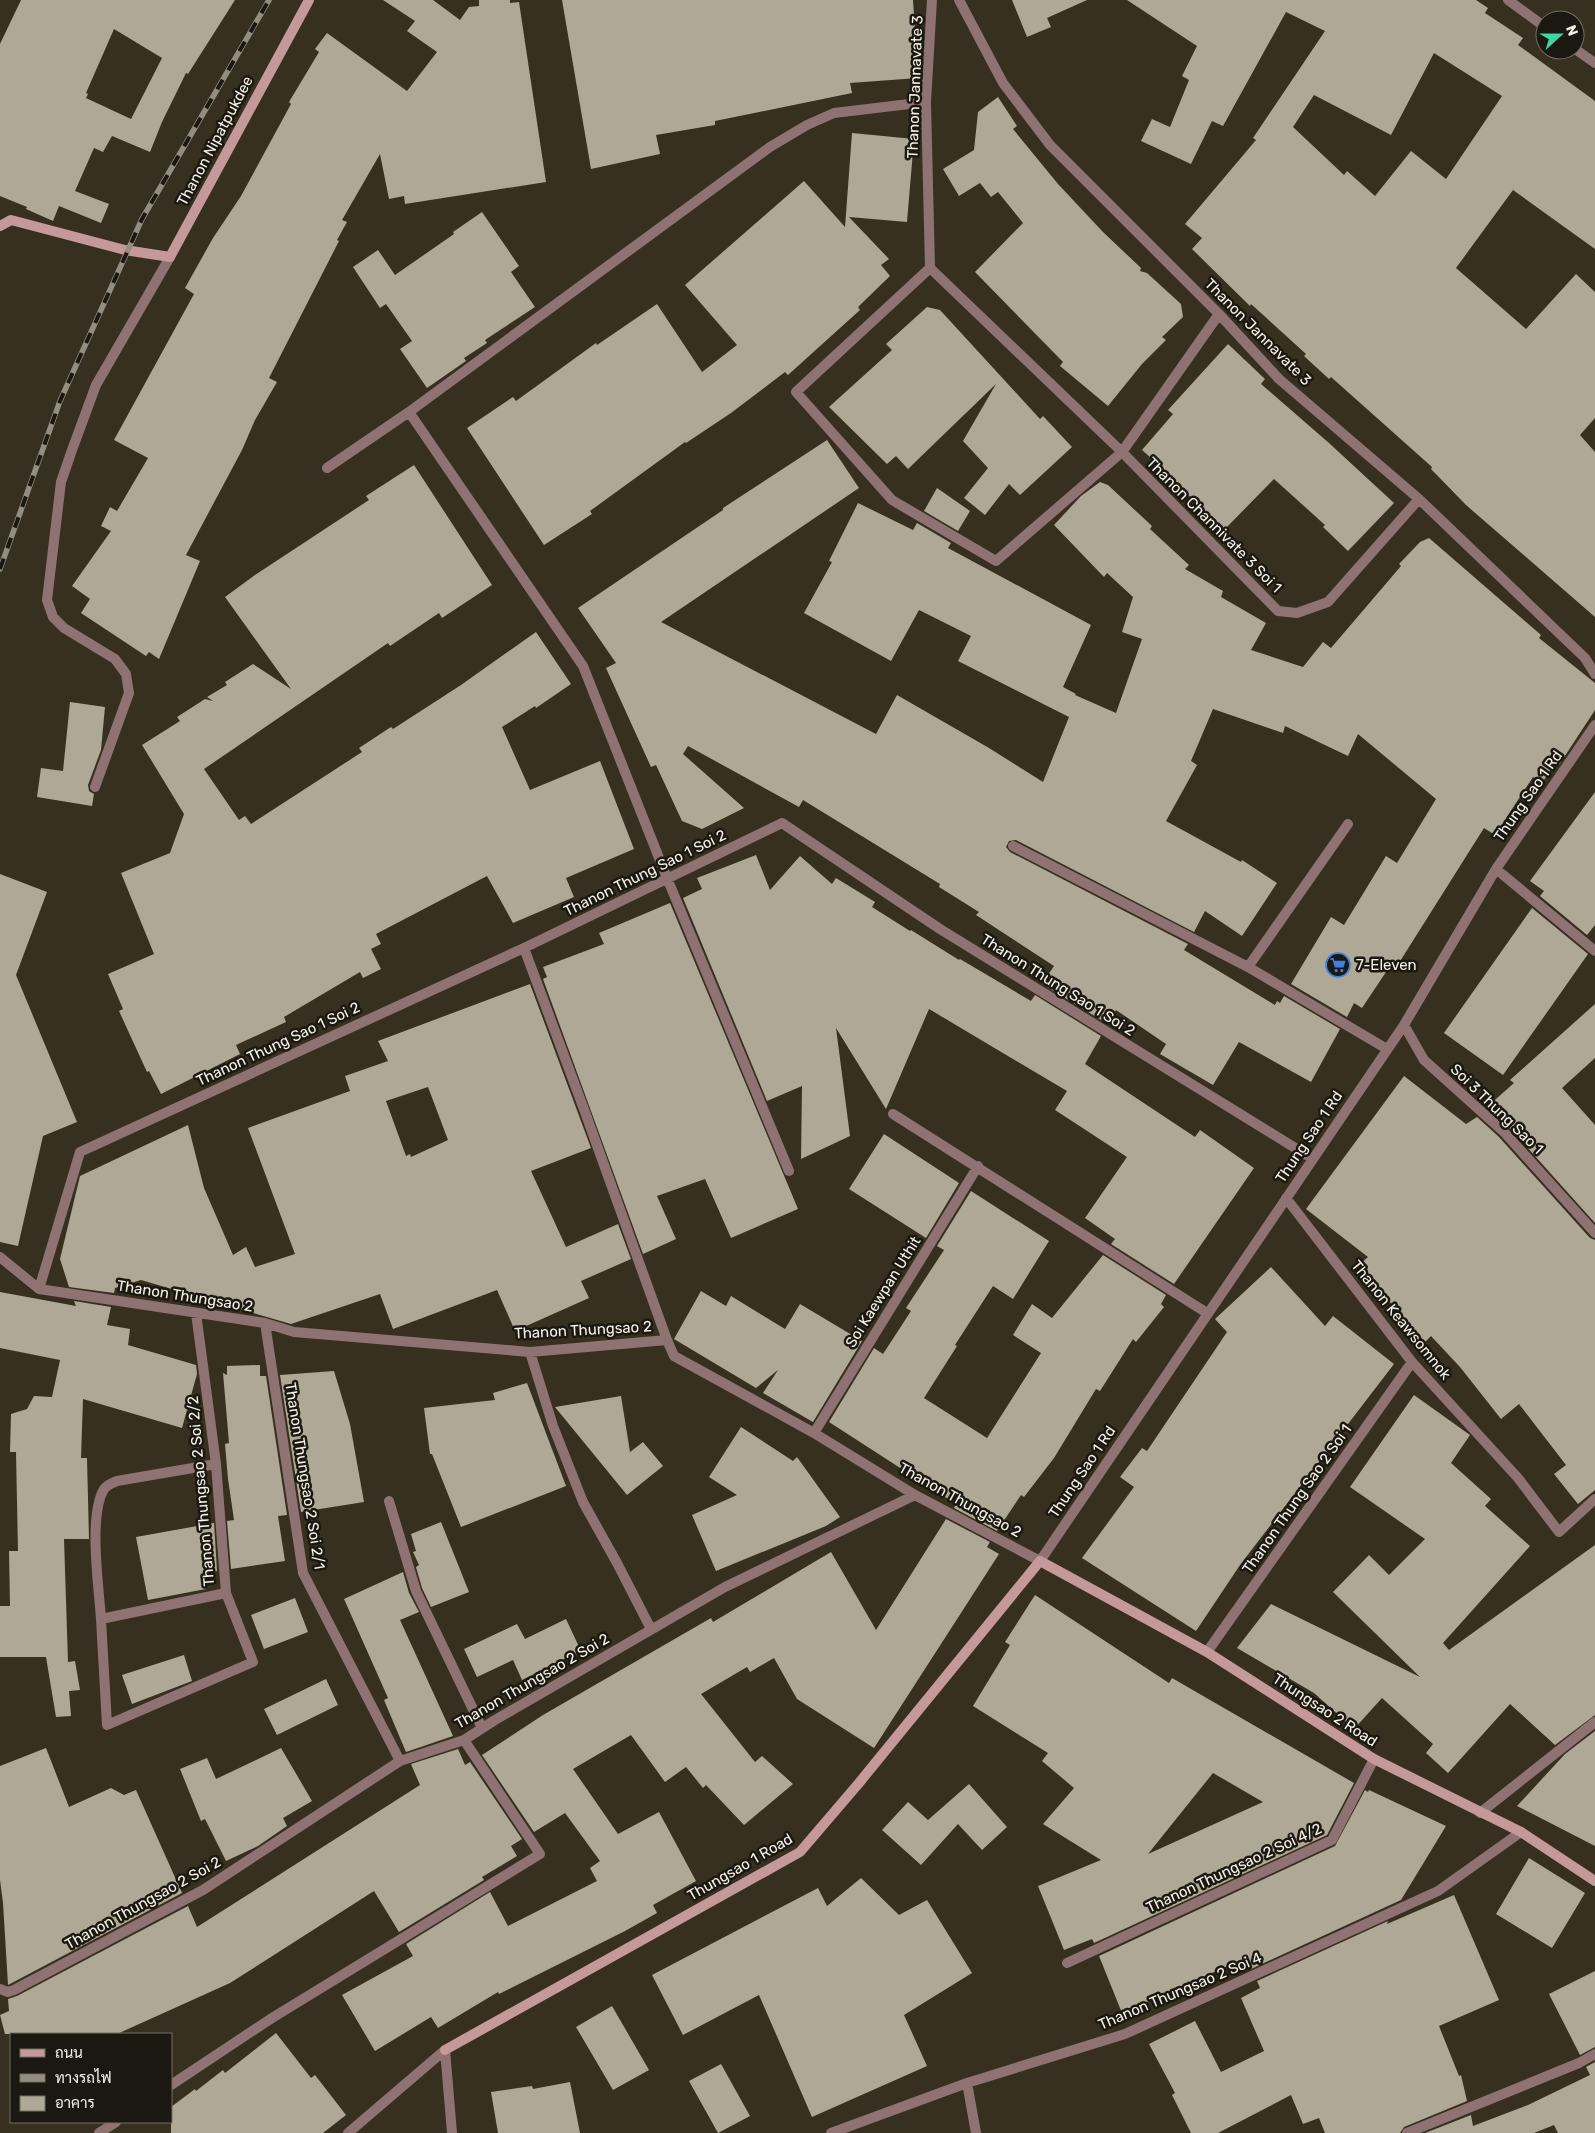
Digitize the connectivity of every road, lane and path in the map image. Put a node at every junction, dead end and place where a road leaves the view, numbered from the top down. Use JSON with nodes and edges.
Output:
{"nodes":[{"id":1,"x":309,"y":0,"type":"edge"},
{"id":2,"x":932,"y":0,"type":"edge"},
{"id":3,"x":959,"y":0,"type":"edge"},
{"id":4,"x":1508,"y":0,"type":"edge"},
{"id":5,"x":1535,"y":20,"type":"edge"},
{"id":6,"x":926,"y":102,"type":"junction"},
{"id":7,"x":0,"y":226,"type":"edge"},
{"id":8,"x":170,"y":257,"type":"junction"},
{"id":9,"x":930,"y":268,"type":"junction"},
{"id":10,"x":1219,"y":314,"type":"junction"},
{"id":11,"x":409,"y":412,"type":"junction"},
{"id":12,"x":1122,"y":452,"type":"junction"},
{"id":13,"x":327,"y":468,"type":"dead end"},
{"id":14,"x":1419,"y":499,"type":"junction"},
{"id":15,"x":1595,"y":674,"type":"edge"},
{"id":16,"x":1595,"y":725,"type":"edge"},
{"id":17,"x":95,"y":787,"type":"dead end"},
{"id":18,"x":1348,"y":824,"type":"dead end"},
{"id":19,"x":1013,"y":846,"type":"dead end"},
{"id":20,"x":1496,"y":869,"type":"junction"},
{"id":21,"x":667,"y":878,"type":"junction"},
{"id":22,"x":524,"y":948,"type":"junction"},
{"id":23,"x":1595,"y":951,"type":"edge"},
{"id":24,"x":1248,"y":967,"type":"junction"},
{"id":25,"x":1404,"y":1025,"type":"junction"},
{"id":26,"x":1387,"y":1049,"type":"junction"},
{"id":27,"x":893,"y":1114,"type":"dead end"},
{"id":28,"x":1313,"y":1159,"type":"junction"},
{"id":29,"x":978,"y":1166,"type":"junction"},
{"id":30,"x":789,"y":1171,"type":"dead end"},
{"id":31,"x":1286,"y":1198,"type":"junction"},
{"id":32,"x":1595,"y":1233,"type":"edge"},
{"id":33,"x":0,"y":1257,"type":"edge"},
{"id":34,"x":40,"y":1289,"type":"junction"},
{"id":35,"x":196,"y":1313,"type":"junction"},
{"id":36,"x":1207,"y":1313,"type":"junction"},
{"id":37,"x":265,"y":1323,"type":"junction"},
{"id":38,"x":666,"y":1340,"type":"junction"},
{"id":39,"x":530,"y":1352,"type":"junction"},
{"id":40,"x":1412,"y":1362,"type":"junction"},
{"id":41,"x":814,"y":1433,"type":"junction"},
{"id":42,"x":216,"y":1464,"type":"junction"},
{"id":43,"x":915,"y":1495,"type":"junction"},
{"id":44,"x":1595,"y":1499,"type":"edge"},
{"id":45,"x":389,"y":1500,"type":"dead end"},
{"id":46,"x":1040,"y":1560,"type":"junction"},
{"id":47,"x":226,"y":1593,"type":"junction"},
{"id":48,"x":101,"y":1619,"type":"junction"},
{"id":49,"x":651,"y":1629,"type":"junction"},
{"id":50,"x":1207,"y":1652,"type":"junction"},
{"id":51,"x":1595,"y":1722,"type":"edge"},
{"id":52,"x":482,"y":1728,"type":"junction"},
{"id":53,"x":464,"y":1740,"type":"junction"},
{"id":54,"x":1374,"y":1759,"type":"junction"},
{"id":55,"x":400,"y":1761,"type":"junction"},
{"id":56,"x":1480,"y":1813,"type":"junction"},
{"id":57,"x":1521,"y":1832,"type":"junction"},
{"id":58,"x":1595,"y":1881,"type":"edge"},
{"id":59,"x":1067,"y":1963,"type":"dead end"},
{"id":60,"x":0,"y":1989,"type":"edge"},
{"id":61,"x":445,"y":2050,"type":"junction"},
{"id":62,"x":1595,"y":2054,"type":"edge"},
{"id":63,"x":967,"y":2083,"type":"junction"},
{"id":64,"x":172,"y":2084,"type":"edge"},
{"id":65,"x":114,"y":2123,"type":"edge"},
{"id":66,"x":99,"y":2133,"type":"edge"},
{"id":67,"x":348,"y":2133,"type":"edge"},
{"id":68,"x":452,"y":2133,"type":"edge"},
{"id":69,"x":831,"y":2133,"type":"edge"},
{"id":70,"x":976,"y":2133,"type":"edge"},
{"id":71,"x":1407,"y":2133,"type":"edge"}],
"edges":[{"from":1,"to":8,"type":"street","name":"Thanon Nipatpukdee"},
{"from":2,"to":6,"type":"street","name":"Thanon Jannavate 3"},
{"from":3,"to":10,"type":"street","name":"Thanon Jannavate 3"},
{"from":4,"to":5,"type":"street"},
{"from":6,"to":9,"type":"street","name":"Thanon Jannavate 3"},
{"from":6,"to":11,"type":"street"},
{"from":7,"to":8,"type":"street"},
{"from":8,"to":17,"type":"street"},
{"from":9,"to":12,"type":"street"},
{"from":9,"to":12,"type":"street"},
{"from":10,"to":12,"type":"street"},
{"from":10,"to":14,"type":"street","name":"Thanon Jannavate 3"},
{"from":11,"to":13,"type":"street"},
{"from":11,"to":21,"type":"street"},
{"from":12,"to":14,"type":"street","name":"Thanon Channivate 3 Soi 1"},
{"from":14,"to":15,"type":"street","name":"Thanon Jannavate 3"},
{"from":16,"to":20,"type":"street","name":"Thung Sao 1 Rd"},
{"from":18,"to":24,"type":"street"},
{"from":19,"to":24,"type":"street"},
{"from":20,"to":23,"type":"street"},
{"from":20,"to":25,"type":"street","name":"Thung Sao 1 Rd"},
{"from":21,"to":22,"type":"street","name":"Thanon Thung Sao 1 Soi 2"},
{"from":21,"to":28,"type":"street","name":"Thanon Thung Sao 1 Soi 2"},
{"from":21,"to":30,"type":"street"},
{"from":22,"to":34,"type":"street","name":"Thanon Thung Sao 1 Soi 2"},
{"from":22,"to":38,"type":"street"},
{"from":24,"to":26,"type":"street"},
{"from":25,"to":26,"type":"street","name":"Thung Sao 1 Rd"},
{"from":25,"to":32,"type":"street","name":"Soi 3 Thung Sao 1"},
{"from":26,"to":28,"type":"street","name":"Thung Sao 1 Rd"},
{"from":27,"to":29,"type":"street"},
{"from":28,"to":31,"type":"street","name":"Thung Sao 1 Rd"},
{"from":29,"to":36,"type":"street"},
{"from":29,"to":41,"type":"street","name":"Soi Kaewpan Uthit"},
{"from":31,"to":36,"type":"street","name":"Thung Sao 1 Rd"},
{"from":31,"to":40,"type":"street","name":"Thanon Keawsomnok"},
{"from":33,"to":34,"type":"street"},
{"from":34,"to":35,"type":"street","name":"Thanon Thungsao 2"},
{"from":35,"to":37,"type":"street","name":"Thanon Thungsao 2"},
{"from":35,"to":42,"type":"street","name":"Thanon Thungsao 2 Soi 2/2"},
{"from":36,"to":46,"type":"street","name":"Thung Sao 1 Rd"},
{"from":37,"to":39,"type":"street","name":"Thanon Thungsao 2"},
{"from":37,"to":55,"type":"street","name":"Thanon Thungsao 2 Soi 2/1"},
{"from":38,"to":39,"type":"street","name":"Thanon Thungsao 2"},
{"from":38,"to":41,"type":"street","name":"Thanon Thungsao 2"},
{"from":39,"to":49,"type":"street"},
{"from":40,"to":44,"type":"street","name":"Thanon Keawsomnok"},
{"from":40,"to":50,"type":"street","name":"Thanon Thung Sao 2 Soi 1"},
{"from":41,"to":43,"type":"street","name":"Thanon Thungsao 2"},
{"from":42,"to":47,"type":"street","name":"Thanon Thungsao 2 Soi 2/2"},
{"from":42,"to":48,"type":"street"},
{"from":43,"to":46,"type":"street","name":"Thanon Thungsao 2"},
{"from":43,"to":49,"type":"street","name":"Thanon Thungsao 2 Soi 2"},
{"from":45,"to":52,"type":"street"},
{"from":46,"to":50,"type":"street","name":"Thungsao 2 Road"},
{"from":46,"to":61,"type":"street","name":"Thungsao 1 Road"},
{"from":47,"to":48,"type":"street"},
{"from":47,"to":48,"type":"street","name":"Thanon Thungsao 2 Soi 2/2"},
{"from":49,"to":52,"type":"street","name":"Thanon Thungsao 2 Soi 2"},
{"from":50,"to":54,"type":"street","name":"Thungsao 2 Road"},
{"from":51,"to":56,"type":"street"},
{"from":52,"to":53,"type":"street","name":"Thanon Thungsao 2 Soi 2"},
{"from":53,"to":55,"type":"street","name":"Thanon Thungsao 2 Soi 2"},
{"from":53,"to":64,"type":"street"},
{"from":54,"to":56,"type":"street","name":"Thungsao 2 Road"},
{"from":54,"to":59,"type":"street","name":"Thanon Thungsao 2 Soi 4/2"},
{"from":55,"to":60,"type":"street","name":"Thanon Thungsao 2 Soi 2"},
{"from":56,"to":57,"type":"street","name":"Thungsao 2 Road"},
{"from":57,"to":58,"type":"street","name":"Thungsao 2 Road"},
{"from":57,"to":63,"type":"street","name":"Thanon Thungsao 2 Soi 4"},
{"from":61,"to":67,"type":"street"},
{"from":61,"to":68,"type":"street"},
{"from":62,"to":71,"type":"street"},
{"from":63,"to":69,"type":"street","name":"Thanon Thungsao 2 Soi 4"},
{"from":63,"to":70,"type":"street"},
{"from":65,"to":66,"type":"street"}]}
